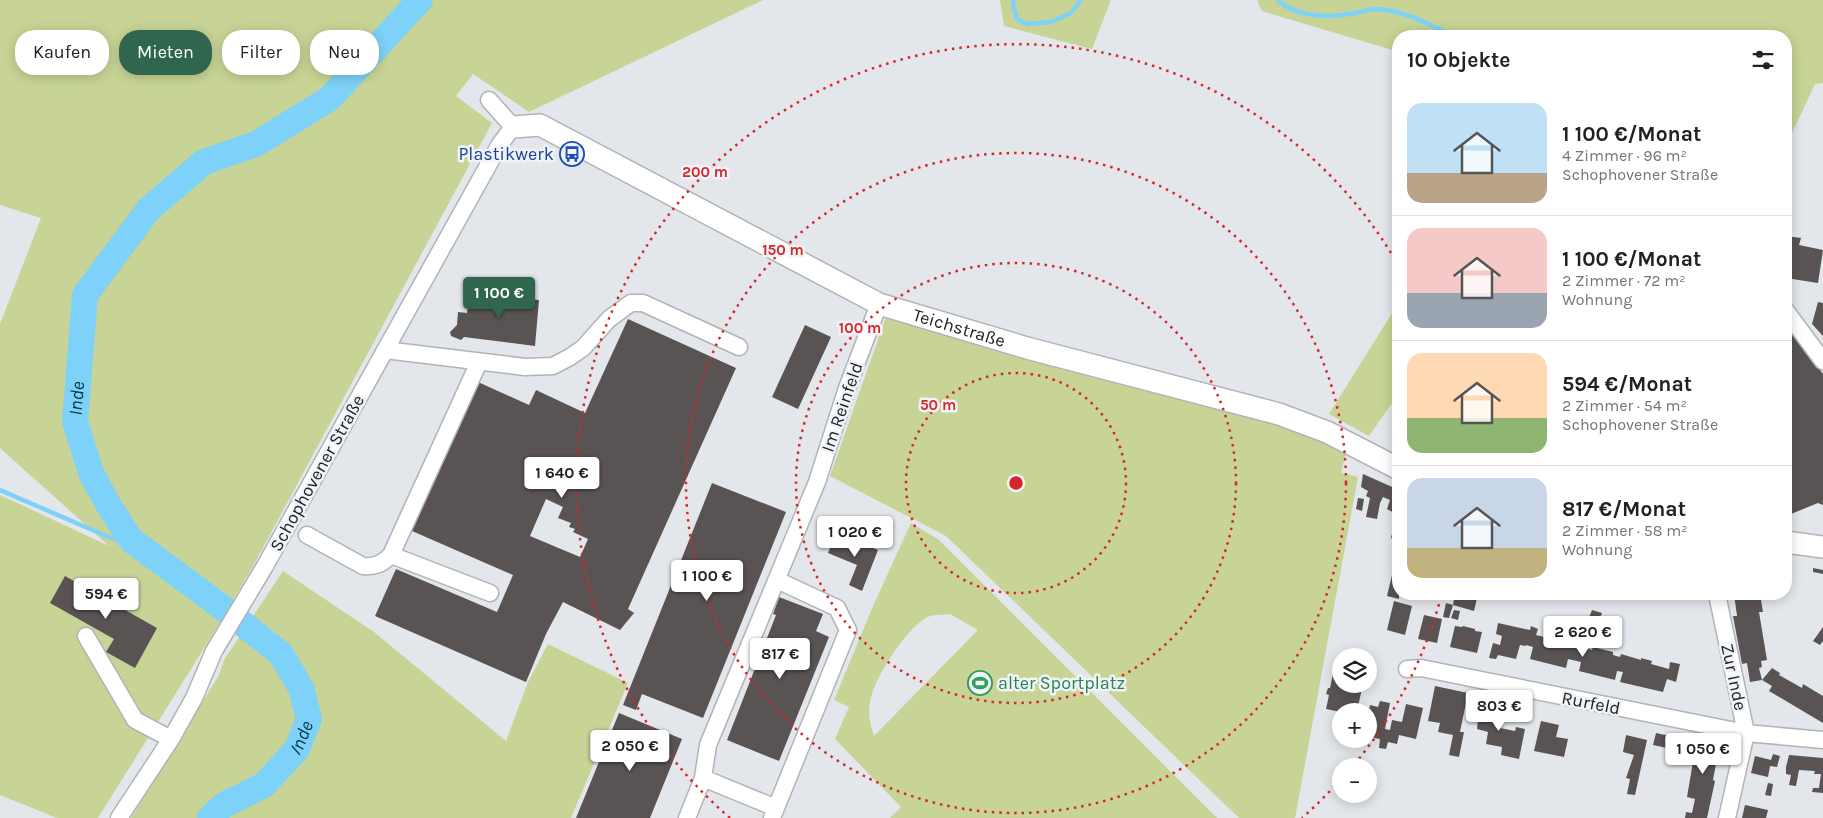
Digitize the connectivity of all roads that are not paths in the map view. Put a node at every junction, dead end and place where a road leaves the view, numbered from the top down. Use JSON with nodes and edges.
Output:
{"nodes":[{"id":1,"x":489,"y":100,"type":"dead end"},
{"id":2,"x":514,"y":127,"type":"junction"},
{"id":3,"x":879,"y":304,"type":"junction"},
{"id":4,"x":1792,"y":319,"type":"edge"},
{"id":5,"x":739,"y":347,"type":"dead end"},
{"id":6,"x":385,"y":350,"type":"junction"},
{"id":7,"x":1823,"y":361,"type":"edge"},
{"id":8,"x":479,"y":362,"type":"junction"},
{"id":9,"x":1392,"y":465,"type":"edge"},
{"id":10,"x":308,"y":535,"type":"dead end"},
{"id":11,"x":1792,"y":543,"type":"edge"},
{"id":12,"x":1823,"y":548,"type":"edge"},
{"id":13,"x":391,"y":555,"type":"junction"},
{"id":14,"x":777,"y":580,"type":"junction"},
{"id":15,"x":490,"y":593,"type":"dead end"},
{"id":16,"x":1718,"y":600,"type":"edge"},
{"id":17,"x":86,"y":636,"type":"dead end"},
{"id":18,"x":1407,"y":669,"type":"dead end"},
{"id":19,"x":1746,"y":734,"type":"junction"},
{"id":20,"x":171,"y":739,"type":"junction"},
{"id":21,"x":1823,"y":740,"type":"edge"},
{"id":22,"x":703,"y":778,"type":"junction"},
{"id":23,"x":774,"y":813,"type":"edge"},
{"id":24,"x":119,"y":818,"type":"edge"},
{"id":25,"x":687,"y":818,"type":"edge"},
{"id":26,"x":1727,"y":818,"type":"edge"}],
"edges":[{"from":1,"to":2,"type":"street"},
{"from":2,"to":3,"type":"main road","name":"Teichstraße"},
{"from":2,"to":6,"type":"street","name":"Schophovener Straße"},
{"from":3,"to":9,"type":"main road","name":"Teichstraße"},
{"from":3,"to":14,"type":"street","name":"Im Reinfeld"},
{"from":4,"to":7,"type":"street"},
{"from":5,"to":8,"type":"street"},
{"from":6,"to":8,"type":"street"},
{"from":6,"to":20,"type":"street","name":"Schophovener Straße"},
{"from":8,"to":13,"type":"street"},
{"from":10,"to":13,"type":"street"},
{"from":11,"to":12,"type":"main road"},
{"from":13,"to":15,"type":"street"},
{"from":14,"to":22,"type":"street","name":"Im Reinfeld"},
{"from":14,"to":23,"type":"street"},
{"from":16,"to":19,"type":"street","name":"Zur Inde"},
{"from":17,"to":20,"type":"street"},
{"from":18,"to":19,"type":"street","name":"Rurfeld"},
{"from":19,"to":21,"type":"street","name":"Rurfeld"},
{"from":19,"to":26,"type":"street","name":"Zur Inde"},
{"from":20,"to":24,"type":"street","name":"Schophovener Straße"},
{"from":22,"to":23,"type":"street"},
{"from":22,"to":25,"type":"street","name":"Im Reinfeld"}]}
